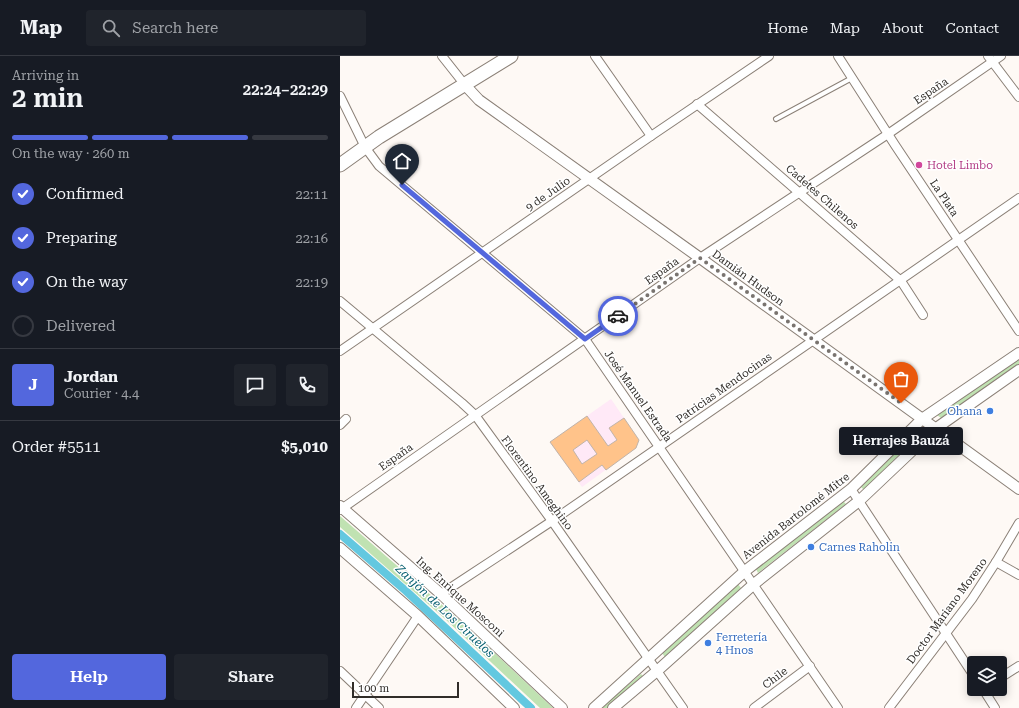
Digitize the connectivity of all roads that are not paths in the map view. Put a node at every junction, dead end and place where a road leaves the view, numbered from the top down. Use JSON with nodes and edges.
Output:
{"nodes":[{"id":1,"x":442,"y":56,"type":"edge"},
{"id":2,"x":511,"y":56,"type":"edge"},
{"id":3,"x":595,"y":56,"type":"edge"},
{"id":4,"x":769,"y":56,"type":"edge"},
{"id":5,"x":838,"y":56,"type":"edge"},
{"id":6,"x":1000,"y":56,"type":"edge"},
{"id":7,"x":990,"y":59,"type":"edge"},
{"id":8,"x":852,"y":78,"type":"junction"},
{"id":9,"x":465,"y":85,"type":"junction"},
{"id":10,"x":340,"y":96,"type":"edge"},
{"id":11,"x":1019,"y":97,"type":"edge"},
{"id":12,"x":697,"y":104,"type":"junction"},
{"id":13,"x":776,"y":119,"type":"dead end"},
{"id":14,"x":888,"y":134,"type":"junction"},
{"id":15,"x":651,"y":136,"type":"junction"},
{"id":16,"x":365,"y":147,"type":"junction"},
{"id":17,"x":340,"y":165,"type":"edge"},
{"id":18,"x":589,"y":178,"type":"junction"},
{"id":19,"x":798,"y":192,"type":"junction"},
{"id":20,"x":1019,"y":198,"type":"edge"},
{"id":21,"x":959,"y":240,"type":"junction"},
{"id":22,"x":482,"y":253,"type":"junction"},
{"id":23,"x":700,"y":258,"type":"junction"},
{"id":24,"x":901,"y":281,"type":"junction"},
{"id":25,"x":340,"y":302,"type":"edge"},
{"id":26,"x":923,"y":315,"type":"dead end"},
{"id":27,"x":372,"y":328,"type":"junction"},
{"id":28,"x":1019,"y":331,"type":"edge"},
{"id":29,"x":585,"y":339,"type":"junction"},
{"id":30,"x":813,"y":340,"type":"junction"},
{"id":31,"x":340,"y":351,"type":"edge"},
{"id":32,"x":1019,"y":352,"type":"edge"},
{"id":33,"x":1019,"y":370,"type":"edge"},
{"id":34,"x":475,"y":415,"type":"junction"},
{"id":35,"x":922,"y":419,"type":"junction"},
{"id":36,"x":936,"y":429,"type":"junction"},
{"id":37,"x":660,"y":447,"type":"junction"},
{"id":38,"x":851,"y":489,"type":"junction"},
{"id":39,"x":1019,"y":489,"type":"edge"},
{"id":40,"x":859,"y":501,"type":"junction"},
{"id":41,"x":341,"y":508,"type":"edge"},
{"id":42,"x":552,"y":521,"type":"junction"},
{"id":43,"x":1019,"y":523,"type":"edge"},
{"id":44,"x":340,"y":548,"type":"edge"},
{"id":45,"x":996,"y":562,"type":"junction"},
{"id":46,"x":745,"y":571,"type":"junction"},
{"id":47,"x":1019,"y":575,"type":"edge"},
{"id":48,"x":754,"y":584,"type":"junction"},
{"id":49,"x":441,"y":594,"type":"junction"},
{"id":50,"x":418,"y":616,"type":"junction"},
{"id":51,"x":946,"y":634,"type":"junction"},
{"id":52,"x":649,"y":659,"type":"junction"},
{"id":53,"x":810,"y":666,"type":"junction"},
{"id":54,"x":967,"y":666,"type":"edge"},
{"id":55,"x":1019,"y":666,"type":"edge"},
{"id":56,"x":340,"y":671,"type":"edge"},
{"id":57,"x":657,"y":671,"type":"junction"},
{"id":58,"x":1007,"y":674,"type":"edge"},
{"id":59,"x":365,"y":694,"type":"junction"},
{"id":60,"x":987,"y":696,"type":"edge"},
{"id":61,"x":356,"y":708,"type":"edge"},
{"id":62,"x":379,"y":708,"type":"edge"},
{"id":63,"x":514,"y":708,"type":"edge"},
{"id":64,"x":562,"y":708,"type":"edge"},
{"id":65,"x":594,"y":708,"type":"edge"},
{"id":66,"x":613,"y":708,"type":"edge"},
{"id":67,"x":683,"y":708,"type":"edge"},
{"id":68,"x":754,"y":708,"type":"edge"},
{"id":69,"x":838,"y":708,"type":"edge"},
{"id":70,"x":889,"y":708,"type":"edge"},
{"id":71,"x":995,"y":708,"type":"edge"}],
"edges":[{"from":1,"to":9,"type":"street"},
{"from":2,"to":9,"type":"main road"},
{"from":3,"to":15,"type":"street"},
{"from":4,"to":12,"type":"street","name":"9 de Julio"},
{"from":5,"to":8,"type":"street","name":"La Plata"},
{"from":6,"to":7,"type":"street","name":"España"},
{"from":7,"to":11,"type":"street"},
{"from":7,"to":14,"type":"street","name":"España"},
{"from":8,"to":13,"type":"lane"},
{"from":8,"to":14,"type":"street","name":"La Plata"},
{"from":9,"to":16,"type":"main road"},
{"from":9,"to":18,"type":"street","name":"Damián Hudson"},
{"from":10,"to":16,"type":"street","name":"José Manuel Estrada"},
{"from":12,"to":15,"type":"street","name":"9 de Julio"},
{"from":12,"to":19,"type":"street","name":"Cadetes Chilenos"},
{"from":14,"to":19,"type":"street","name":"España"},
{"from":14,"to":21,"type":"street","name":"La Plata"},
{"from":15,"to":18,"type":"street","name":"9 de Julio"},
{"from":16,"to":17,"type":"main road"},
{"from":16,"to":22,"type":"street","name":"José Manuel Estrada"},
{"from":18,"to":22,"type":"street","name":"9 de Julio"},
{"from":18,"to":23,"type":"street","name":"Damián Hudson"},
{"from":19,"to":23,"type":"street","name":"España"},
{"from":19,"to":24,"type":"street","name":"Cadetes Chilenos"},
{"from":20,"to":21,"type":"street","name":"Patricias Mendocinas"},
{"from":21,"to":24,"type":"street","name":"Patricias Mendocinas"},
{"from":21,"to":28,"type":"street","name":"La Plata"},
{"from":22,"to":27,"type":"street","name":"9 de Julio"},
{"from":22,"to":29,"type":"street","name":"José Manuel Estrada"},
{"from":23,"to":29,"type":"street","name":"España"},
{"from":23,"to":30,"type":"street","name":"Damián Hudson"},
{"from":24,"to":26,"type":"street","name":"Cadetes Chilenos"},
{"from":24,"to":30,"type":"street","name":"Patricias Mendocinas"},
{"from":25,"to":27,"type":"street","name":"Florentino Ameghino"},
{"from":27,"to":31,"type":"street","name":"9 de Julio"},
{"from":27,"to":34,"type":"street","name":"Florentino Ameghino"},
{"from":29,"to":34,"type":"street","name":"España"},
{"from":29,"to":37,"type":"street","name":"José Manuel Estrada"},
{"from":30,"to":35,"type":"street","name":"Damián Hudson"},
{"from":30,"to":37,"type":"street","name":"Patricias Mendocinas"},
{"from":32,"to":35,"type":"street","name":"Avenida Bartolomé Mitre"},
{"from":33,"to":36,"type":"street"},
{"from":34,"to":41,"type":"street","name":"España"},
{"from":34,"to":42,"type":"street","name":"Florentino Ameghino"},
{"from":35,"to":36,"type":"street","name":"Damián Hudson"},
{"from":35,"to":38,"type":"street","name":"Avenida Bartolomé Mitre"},
{"from":36,"to":39,"type":"street","name":"Damián Hudson"},
{"from":36,"to":40,"type":"street"},
{"from":37,"to":42,"type":"street","name":"Patricias Mendocinas"},
{"from":37,"to":46,"type":"street","name":"José Manuel Estrada"},
{"from":38,"to":40,"type":"street"},
{"from":38,"to":46,"type":"street","name":"Avenida Bartolomé Mitre"},
{"from":40,"to":48,"type":"street"},
{"from":40,"to":51,"type":"street"},
{"from":41,"to":49,"type":"street","name":"Ing. Enrique Mosconi"},
{"from":42,"to":49,"type":"street","name":"Patricias Mendocinas"},
{"from":42,"to":52,"type":"street","name":"Florentino Ameghino"},
{"from":43,"to":45,"type":"street","name":"Doctor Mariano Moreno"},
{"from":44,"to":50,"type":"street"},
{"from":45,"to":47,"type":"street"},
{"from":45,"to":51,"type":"street","name":"Doctor Mariano Moreno"},
{"from":46,"to":48,"type":"street","name":"José Manuel Estrada"},
{"from":46,"to":52,"type":"street","name":"Avenida Bartolomé Mitre"},
{"from":48,"to":53,"type":"street","name":"José Manuel Estrada"},
{"from":48,"to":57,"type":"street"},
{"from":49,"to":64,"type":"street","name":"Ing. Enrique Mosconi"},
{"from":50,"to":59,"type":"street"},
{"from":50,"to":63,"type":"street"},
{"from":51,"to":54,"type":"street"},
{"from":51,"to":70,"type":"street","name":"Doctor Mariano Moreno"},
{"from":52,"to":57,"type":"street","name":"Florentino Ameghino"},
{"from":52,"to":65,"type":"street","name":"Avenida Bartolomé Mitre"},
{"from":53,"to":68,"type":"street","name":"Chile"},
{"from":53,"to":69,"type":"street","name":"José Manuel Estrada"},
{"from":55,"to":58,"type":"street"},
{"from":56,"to":59,"type":"street"},
{"from":57,"to":66,"type":"street"},
{"from":57,"to":67,"type":"street","name":"Florentino Ameghino"},
{"from":59,"to":61,"type":"street"},
{"from":59,"to":62,"type":"street"},
{"from":60,"to":71,"type":"street"}]}
